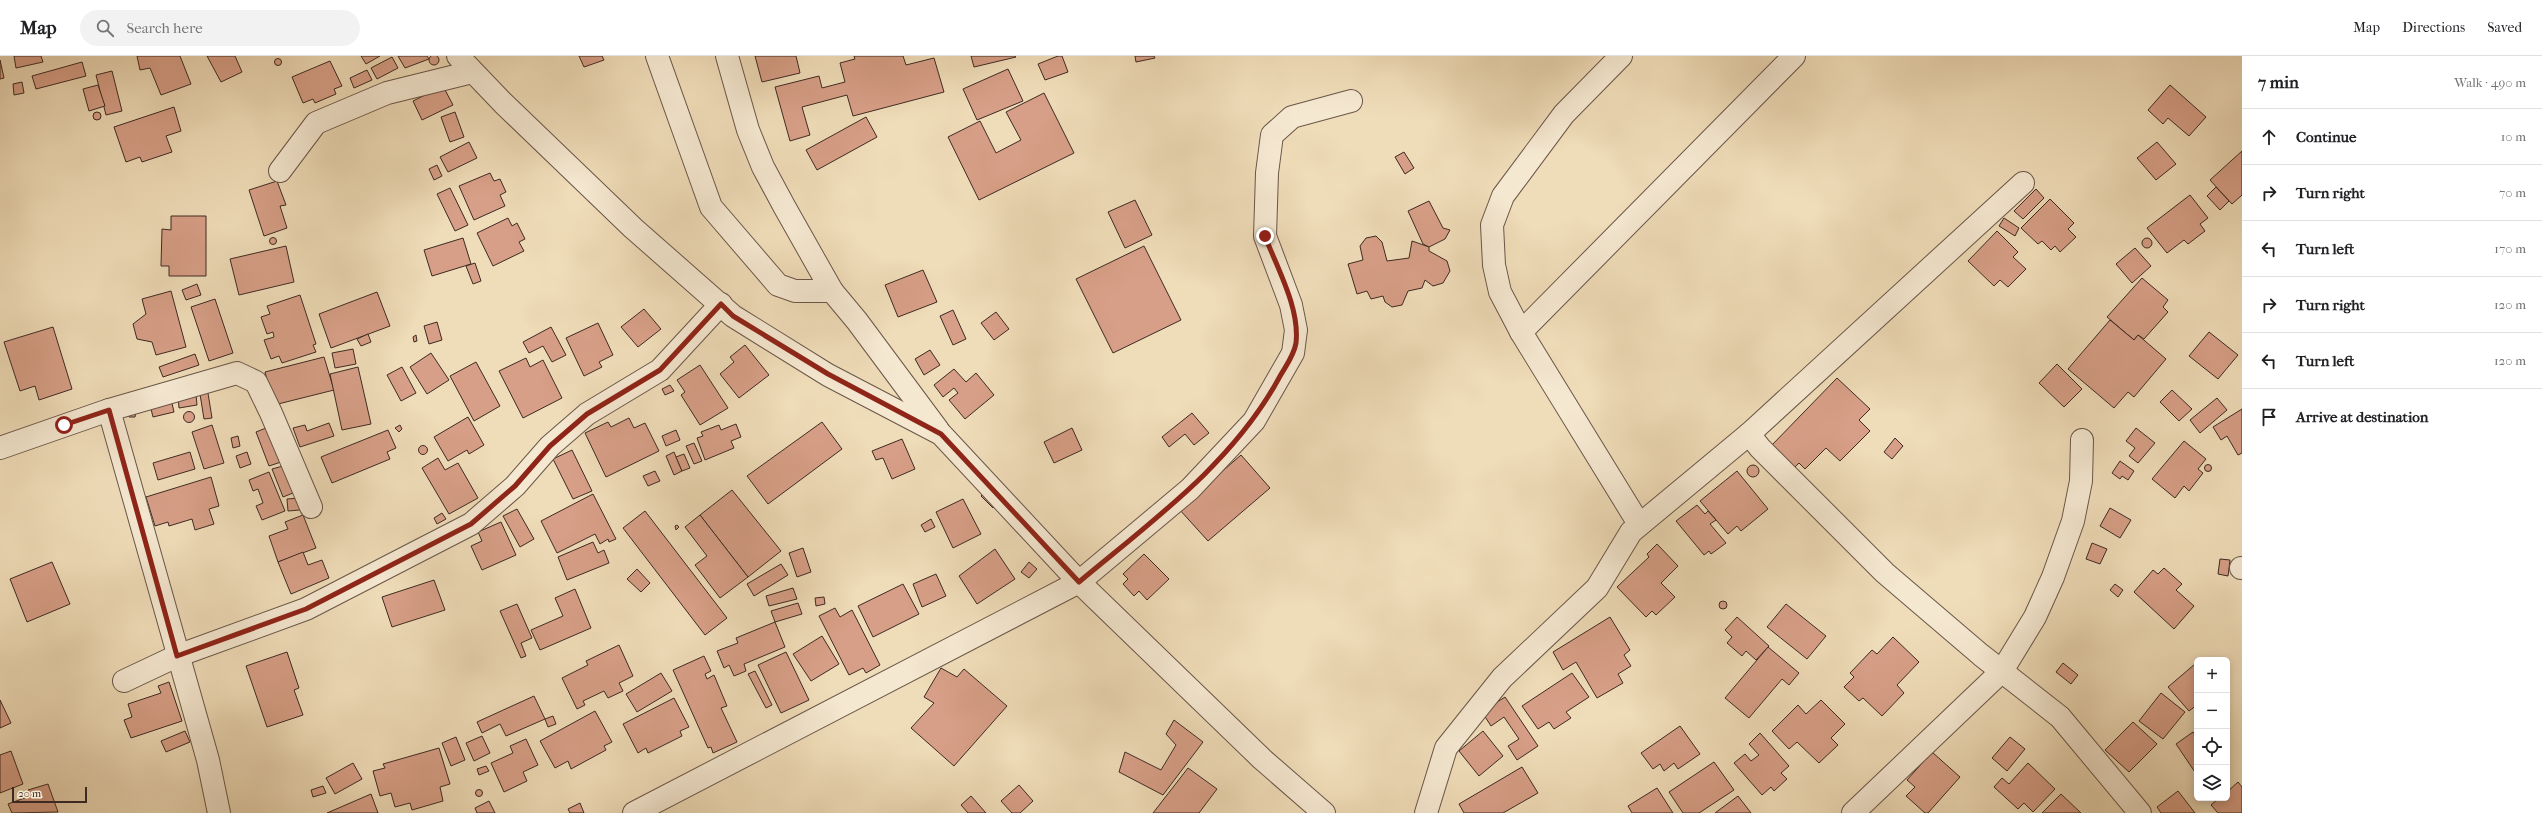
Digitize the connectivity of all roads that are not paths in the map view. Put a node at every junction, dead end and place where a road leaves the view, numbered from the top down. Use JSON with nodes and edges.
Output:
{"nodes":[{"id":1,"x":656,"y":56,"type":"edge"},
{"id":2,"x":727,"y":56,"type":"edge"},
{"id":3,"x":1621,"y":56,"type":"edge"},
{"id":4,"x":1794,"y":56,"type":"edge"},
{"id":5,"x":465,"y":64,"type":"edge"},
{"id":6,"x":1351,"y":101,"type":"dead end"},
{"id":7,"x":280,"y":171,"type":"dead end"},
{"id":8,"x":2023,"y":183,"type":"dead end"},
{"id":9,"x":832,"y":291,"type":"junction"},
{"id":10,"x":721,"y":304,"type":"junction"},
{"id":11,"x":1521,"y":332,"type":"junction"},
{"id":12,"x":109,"y":410,"type":"junction"},
{"id":13,"x":941,"y":434,"type":"junction"},
{"id":14,"x":1749,"y":434,"type":"junction"},
{"id":15,"x":2082,"y":440,"type":"dead end"},
{"id":16,"x":0,"y":448,"type":"edge"},
{"id":17,"x":311,"y":507,"type":"dead end"},
{"id":18,"x":1640,"y":524,"type":"junction"},
{"id":19,"x":1079,"y":582,"type":"junction"},
{"id":20,"x":177,"y":656,"type":"junction"},
{"id":21,"x":2002,"y":671,"type":"junction"},
{"id":22,"x":124,"y":681,"type":"dead end"},
{"id":23,"x":219,"y":813,"type":"edge"},
{"id":24,"x":634,"y":813,"type":"edge"},
{"id":25,"x":1324,"y":813,"type":"edge"},
{"id":26,"x":1426,"y":813,"type":"edge"},
{"id":27,"x":1853,"y":813,"type":"edge"},
{"id":28,"x":2140,"y":813,"type":"edge"}],
"edges":[{"from":1,"to":9,"type":"street"},
{"from":2,"to":9,"type":"street"},
{"from":3,"to":11,"type":"street"},
{"from":4,"to":11,"type":"street"},
{"from":5,"to":7,"type":"street"},
{"from":5,"to":10,"type":"street"},
{"from":6,"to":19,"type":"street"},
{"from":8,"to":14,"type":"street"},
{"from":9,"to":13,"type":"street"},
{"from":10,"to":13,"type":"street"},
{"from":10,"to":20,"type":"street"},
{"from":11,"to":18,"type":"street"},
{"from":12,"to":16,"type":"street"},
{"from":12,"to":17,"type":"street"},
{"from":12,"to":20,"type":"street"},
{"from":13,"to":19,"type":"street"},
{"from":14,"to":18,"type":"street"},
{"from":14,"to":21,"type":"street"},
{"from":15,"to":21,"type":"street"},
{"from":18,"to":26,"type":"street"},
{"from":19,"to":24,"type":"street"},
{"from":19,"to":25,"type":"street"},
{"from":20,"to":22,"type":"street"},
{"from":20,"to":23,"type":"street"},
{"from":21,"to":27,"type":"street"},
{"from":21,"to":28,"type":"street"}]}
